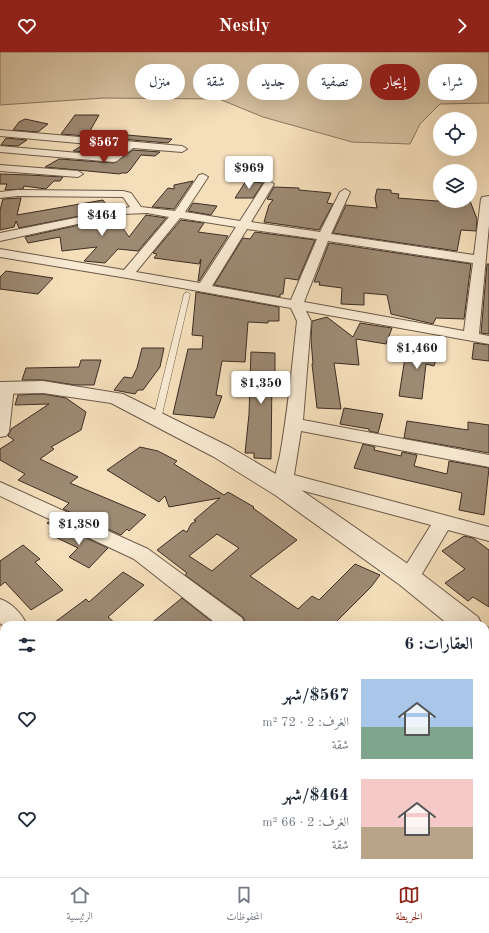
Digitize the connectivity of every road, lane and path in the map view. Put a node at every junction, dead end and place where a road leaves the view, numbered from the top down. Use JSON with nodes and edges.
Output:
{"nodes":[{"id":1,"x":0,"y":133,"type":"edge"},
{"id":2,"x":132,"y":144,"type":"junction"},
{"id":3,"x":0,"y":149,"type":"edge"},
{"id":4,"x":182,"y":149,"type":"dead end"},
{"id":5,"x":114,"y":159,"type":"junction"},
{"id":6,"x":0,"y":168,"type":"edge"},
{"id":7,"x":107,"y":169,"type":"dead end"},
{"id":8,"x":78,"y":174,"type":"dead end"},
{"id":9,"x":203,"y":178,"type":"dead end"},
{"id":10,"x":269,"y":184,"type":"dead end"},
{"id":11,"x":345,"y":192,"type":"dead end"},
{"id":12,"x":0,"y":195,"type":"edge"},
{"id":13,"x":486,"y":199,"type":"dead end"},
{"id":14,"x":137,"y":210,"type":"junction"},
{"id":15,"x":178,"y":214,"type":"junction"},
{"id":16,"x":244,"y":224,"type":"junction"},
{"id":17,"x":324,"y":236,"type":"junction"},
{"id":18,"x":0,"y":237,"type":"edge"},
{"id":19,"x":0,"y":253,"type":"edge"},
{"id":20,"x":479,"y":260,"type":"junction"},
{"id":21,"x":127,"y":274,"type":"junction"},
{"id":22,"x":204,"y":288,"type":"junction"},
{"id":23,"x":187,"y":294,"type":"dead end"},
{"id":24,"x":296,"y":304,"type":"junction"},
{"id":25,"x":471,"y":337,"type":"junction"},
{"id":26,"x":489,"y":340,"type":"edge"},
{"id":27,"x":3,"y":388,"type":"edge"},
{"id":28,"x":157,"y":419,"type":"junction"},
{"id":29,"x":294,"y":424,"type":"junction"},
{"id":30,"x":0,"y":432,"type":"edge"},
{"id":31,"x":489,"y":461,"type":"edge"},
{"id":32,"x":284,"y":484,"type":"junction"},
{"id":33,"x":0,"y":488,"type":"edge"},
{"id":34,"x":443,"y":522,"type":"junction"},
{"id":35,"x":489,"y":534,"type":"edge"},
{"id":36,"x":408,"y":578,"type":"junction"},
{"id":37,"x":0,"y":608,"type":"edge"},
{"id":38,"x":12,"y":621,"type":"edge"},
{"id":39,"x":229,"y":621,"type":"edge"},
{"id":40,"x":463,"y":621,"type":"edge"}],
"edges":[{"from":1,"to":2,"type":"street"},
{"from":2,"to":4,"type":"street"},
{"from":2,"to":5,"type":"street"},
{"from":3,"to":5,"type":"street"},
{"from":5,"to":7,"type":"street"},
{"from":6,"to":8,"type":"street"},
{"from":9,"to":15,"type":"street"},
{"from":10,"to":16,"type":"street"},
{"from":11,"to":17,"type":"street"},
{"from":12,"to":14,"type":"street"},
{"from":13,"to":20,"type":"street"},
{"from":14,"to":15,"type":"street"},
{"from":14,"to":18,"type":"street"},
{"from":15,"to":16,"type":"street"},
{"from":15,"to":21,"type":"street"},
{"from":16,"to":17,"type":"street"},
{"from":16,"to":22,"type":"street"},
{"from":17,"to":20,"type":"street"},
{"from":17,"to":24,"type":"street"},
{"from":19,"to":21,"type":"street"},
{"from":20,"to":25,"type":"street"},
{"from":21,"to":22,"type":"street"},
{"from":22,"to":24,"type":"street"},
{"from":23,"to":28,"type":"lane"},
{"from":24,"to":25,"type":"street"},
{"from":24,"to":29,"type":"street"},
{"from":25,"to":26,"type":"street"},
{"from":27,"to":28,"type":"street"},
{"from":27,"to":30,"type":"street"},
{"from":28,"to":32,"type":"street"},
{"from":29,"to":31,"type":"street"},
{"from":29,"to":32,"type":"street"},
{"from":32,"to":34,"type":"street"},
{"from":32,"to":36,"type":"street"},
{"from":33,"to":39,"type":"street"},
{"from":34,"to":35,"type":"street"},
{"from":34,"to":36,"type":"street"},
{"from":36,"to":40,"type":"street"},
{"from":37,"to":38,"type":"street"}]}
